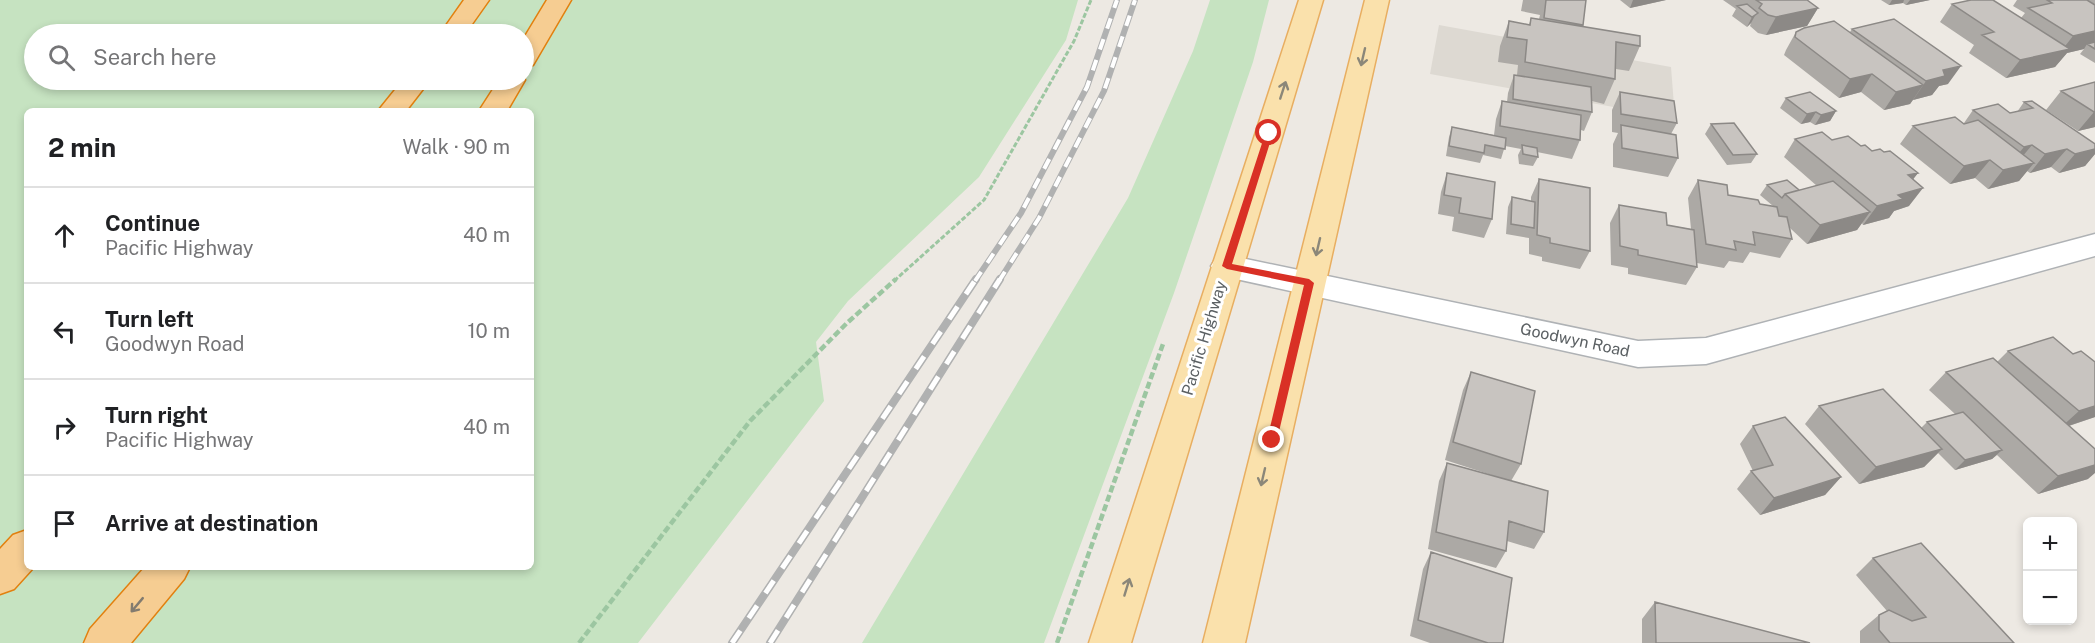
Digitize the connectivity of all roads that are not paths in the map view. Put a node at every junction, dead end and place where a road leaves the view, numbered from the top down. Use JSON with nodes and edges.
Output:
{"nodes":[{"id":1,"x":477,"y":0,"type":"edge"},
{"id":2,"x":559,"y":0,"type":"edge"},
{"id":3,"x":1311,"y":0,"type":"edge"},
{"id":4,"x":1377,"y":0,"type":"edge"},
{"id":5,"x":459,"y":24,"type":"edge"},
{"id":6,"x":534,"y":42,"type":"edge"},
{"id":7,"x":409,"y":90,"type":"edge"},
{"id":8,"x":506,"y":90,"type":"edge"},
{"id":9,"x":394,"y":108,"type":"edge"},
{"id":10,"x":495,"y":108,"type":"edge"},
{"id":11,"x":2095,"y":245,"type":"edge"},
{"id":12,"x":1227,"y":266,"type":"junction"},
{"id":13,"x":1309,"y":283,"type":"junction"},
{"id":14,"x":24,"y":550,"type":"edge"},
{"id":15,"x":167,"y":570,"type":"edge"},
{"id":16,"x":0,"y":576,"type":"edge"},
{"id":17,"x":105,"y":643,"type":"edge"},
{"id":18,"x":1110,"y":643,"type":"edge"},
{"id":19,"x":1224,"y":643,"type":"edge"}],
"edges":[{"from":1,"to":5,"type":"highway"},
{"from":2,"to":6,"type":"highway"},
{"from":12,"to":3,"type":"main road","name":"Pacific Highway","one_way":true},
{"from":4,"to":13,"type":"main road","one_way":true},
{"from":7,"to":9,"type":"highway"},
{"from":8,"to":10,"type":"highway"},
{"from":11,"to":13,"type":"street","name":"Goodwyn Road"},
{"from":12,"to":13,"type":"street","name":"Goodwyn Road"},
{"from":18,"to":12,"type":"main road","name":"Pacific Highway","one_way":true},
{"from":13,"to":19,"type":"main road","one_way":true},
{"from":14,"to":16,"type":"highway"},
{"from":15,"to":17,"type":"highway","one_way":true}]}
